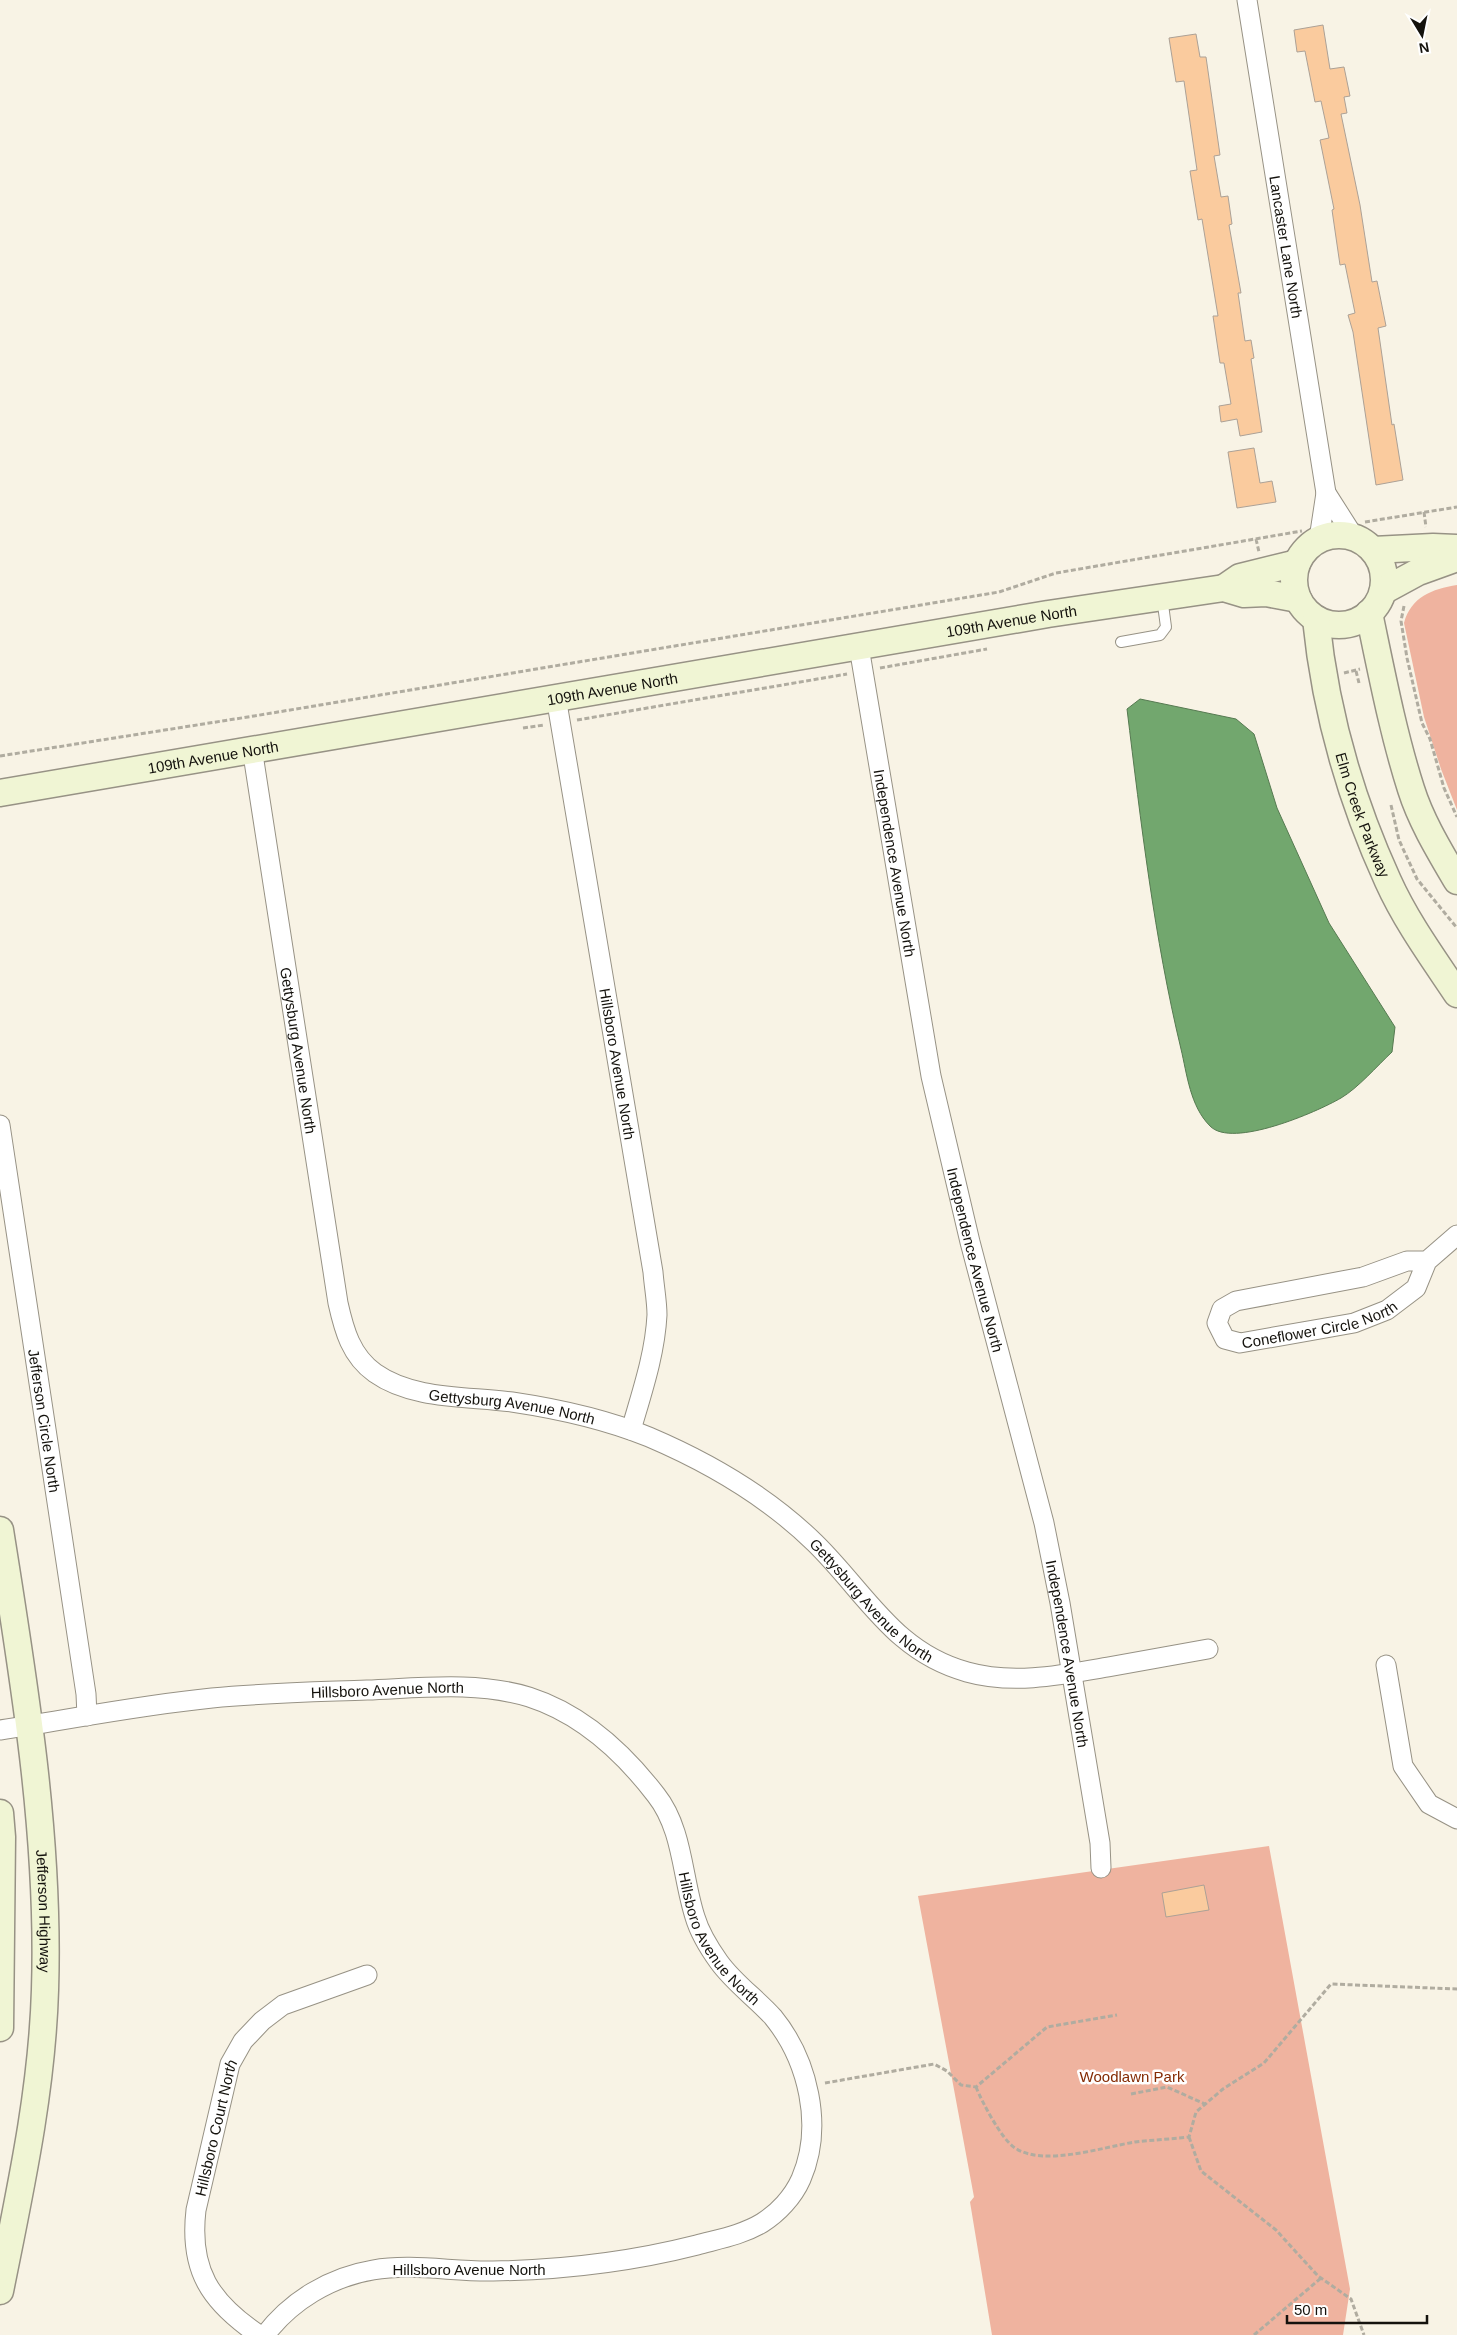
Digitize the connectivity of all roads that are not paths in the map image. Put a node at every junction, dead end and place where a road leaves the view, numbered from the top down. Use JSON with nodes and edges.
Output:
{"nodes":[{"id":1,"x":1246,"y":0,"type":"edge"},
{"id":2,"x":1326,"y":493,"type":"junction"},
{"id":3,"x":1313,"y":535,"type":"junction"},
{"id":4,"x":1363,"y":537,"type":"junction"},
{"id":5,"x":1457,"y":548,"type":"edge"},
{"id":6,"x":1457,"y":558,"type":"edge"},
{"id":7,"x":1297,"y":563,"type":"junction"},
{"id":8,"x":1224,"y":588,"type":"junction"},
{"id":9,"x":1383,"y":591,"type":"junction"},
{"id":10,"x":1162,"y":598,"type":"junction"},
{"id":11,"x":1298,"y":599,"type":"junction"},
{"id":12,"x":1369,"y":613,"type":"junction"},
{"id":13,"x":1316,"y":619,"type":"junction"},
{"id":14,"x":1121,"y":642,"type":"dead end"},
{"id":15,"x":862,"y":659,"type":"junction"},
{"id":16,"x":556,"y":697,"type":"junction"},
{"id":17,"x":252,"y":748,"type":"junction"},
{"id":18,"x":0,"y":793,"type":"edge"},
{"id":19,"x":1457,"y":881,"type":"edge"},
{"id":20,"x":1457,"y":994,"type":"edge"},
{"id":21,"x":0,"y":1125,"type":"edge"},
{"id":22,"x":1457,"y":1235,"type":"edge"},
{"id":23,"x":1427,"y":1261,"type":"junction"},
{"id":24,"x":631,"y":1430,"type":"junction"},
{"id":25,"x":0,"y":1530,"type":"edge"},
{"id":26,"x":1208,"y":1649,"type":"dead end"},
{"id":27,"x":1386,"y":1665,"type":"dead end"},
{"id":28,"x":1072,"y":1673,"type":"junction"},
{"id":29,"x":87,"y":1716,"type":"junction"},
{"id":30,"x":30,"y":1725,"type":"junction"},
{"id":31,"x":0,"y":1730,"type":"edge"},
{"id":32,"x":0,"y":1813,"type":"edge"},
{"id":33,"x":1457,"y":1819,"type":"edge"},
{"id":34,"x":1101,"y":1868,"type":"dead end"},
{"id":35,"x":1,"y":1931,"type":"edge"},
{"id":36,"x":367,"y":1975,"type":"dead end"},
{"id":37,"x":0,"y":2028,"type":"edge"},
{"id":38,"x":0,"y":2291,"type":"edge"},
{"id":39,"x":259,"y":2335,"type":"edge"},
{"id":40,"x":265,"y":2335,"type":"edge"}],
"edges":[{"from":1,"to":2,"type":"street","name":"Lancaster Lane North"},
{"from":2,"to":3,"type":"street","name":"Lancaster Lane North"},
{"from":2,"to":4,"type":"street","name":"Lancaster Lane North"},
{"from":3,"to":4,"type":"street"},
{"from":3,"to":7,"type":"street"},
{"from":4,"to":5,"type":"street"},
{"from":4,"to":9,"type":"street"},
{"from":6,"to":9,"type":"street"},
{"from":7,"to":8,"type":"street","name":"109th Avenue North"},
{"from":7,"to":11,"type":"street"},
{"from":8,"to":10,"type":"street","name":"109th Avenue North"},
{"from":8,"to":11,"type":"street","name":"109th Avenue North"},
{"from":9,"to":12,"type":"street"},
{"from":10,"to":14,"type":"lane"},
{"from":10,"to":15,"type":"street","name":"109th Avenue North"},
{"from":11,"to":13,"type":"street"},
{"from":12,"to":13,"type":"street"},
{"from":12,"to":19,"type":"street"},
{"from":13,"to":20,"type":"street","name":"Elm Creek Parkway"},
{"from":15,"to":16,"type":"street","name":"109th Avenue North"},
{"from":15,"to":28,"type":"street","name":"Independence Avenue North"},
{"from":16,"to":17,"type":"street","name":"109th Avenue North"},
{"from":16,"to":24,"type":"street","name":"Hillsboro Avenue North"},
{"from":17,"to":18,"type":"street","name":"109th Avenue North"},
{"from":17,"to":24,"type":"street","name":"Gettysburg Avenue North"},
{"from":21,"to":29,"type":"street","name":"Jefferson Circle North"},
{"from":22,"to":23,"type":"street","name":"Coneflower Circle North"},
{"from":23,"to":23,"type":"street","name":"Coneflower Circle North"},
{"from":24,"to":28,"type":"street","name":"Gettysburg Avenue North"},
{"from":25,"to":30,"type":"street","name":"Jefferson Highway"},
{"from":26,"to":28,"type":"street","name":"Gettysburg Avenue North"},
{"from":27,"to":33,"type":"street"},
{"from":28,"to":34,"type":"street","name":"Independence Avenue North"},
{"from":29,"to":30,"type":"street","name":"Hillsboro Avenue North"},
{"from":29,"to":40,"type":"street","name":"Hillsboro Avenue North"},
{"from":30,"to":31,"type":"street","name":"Hillsboro Avenue North"},
{"from":30,"to":38,"type":"street","name":"Jefferson Highway"},
{"from":32,"to":35,"type":"street"},
{"from":35,"to":37,"type":"street"},
{"from":36,"to":39,"type":"street","name":"Hillsboro Court North"}]}
